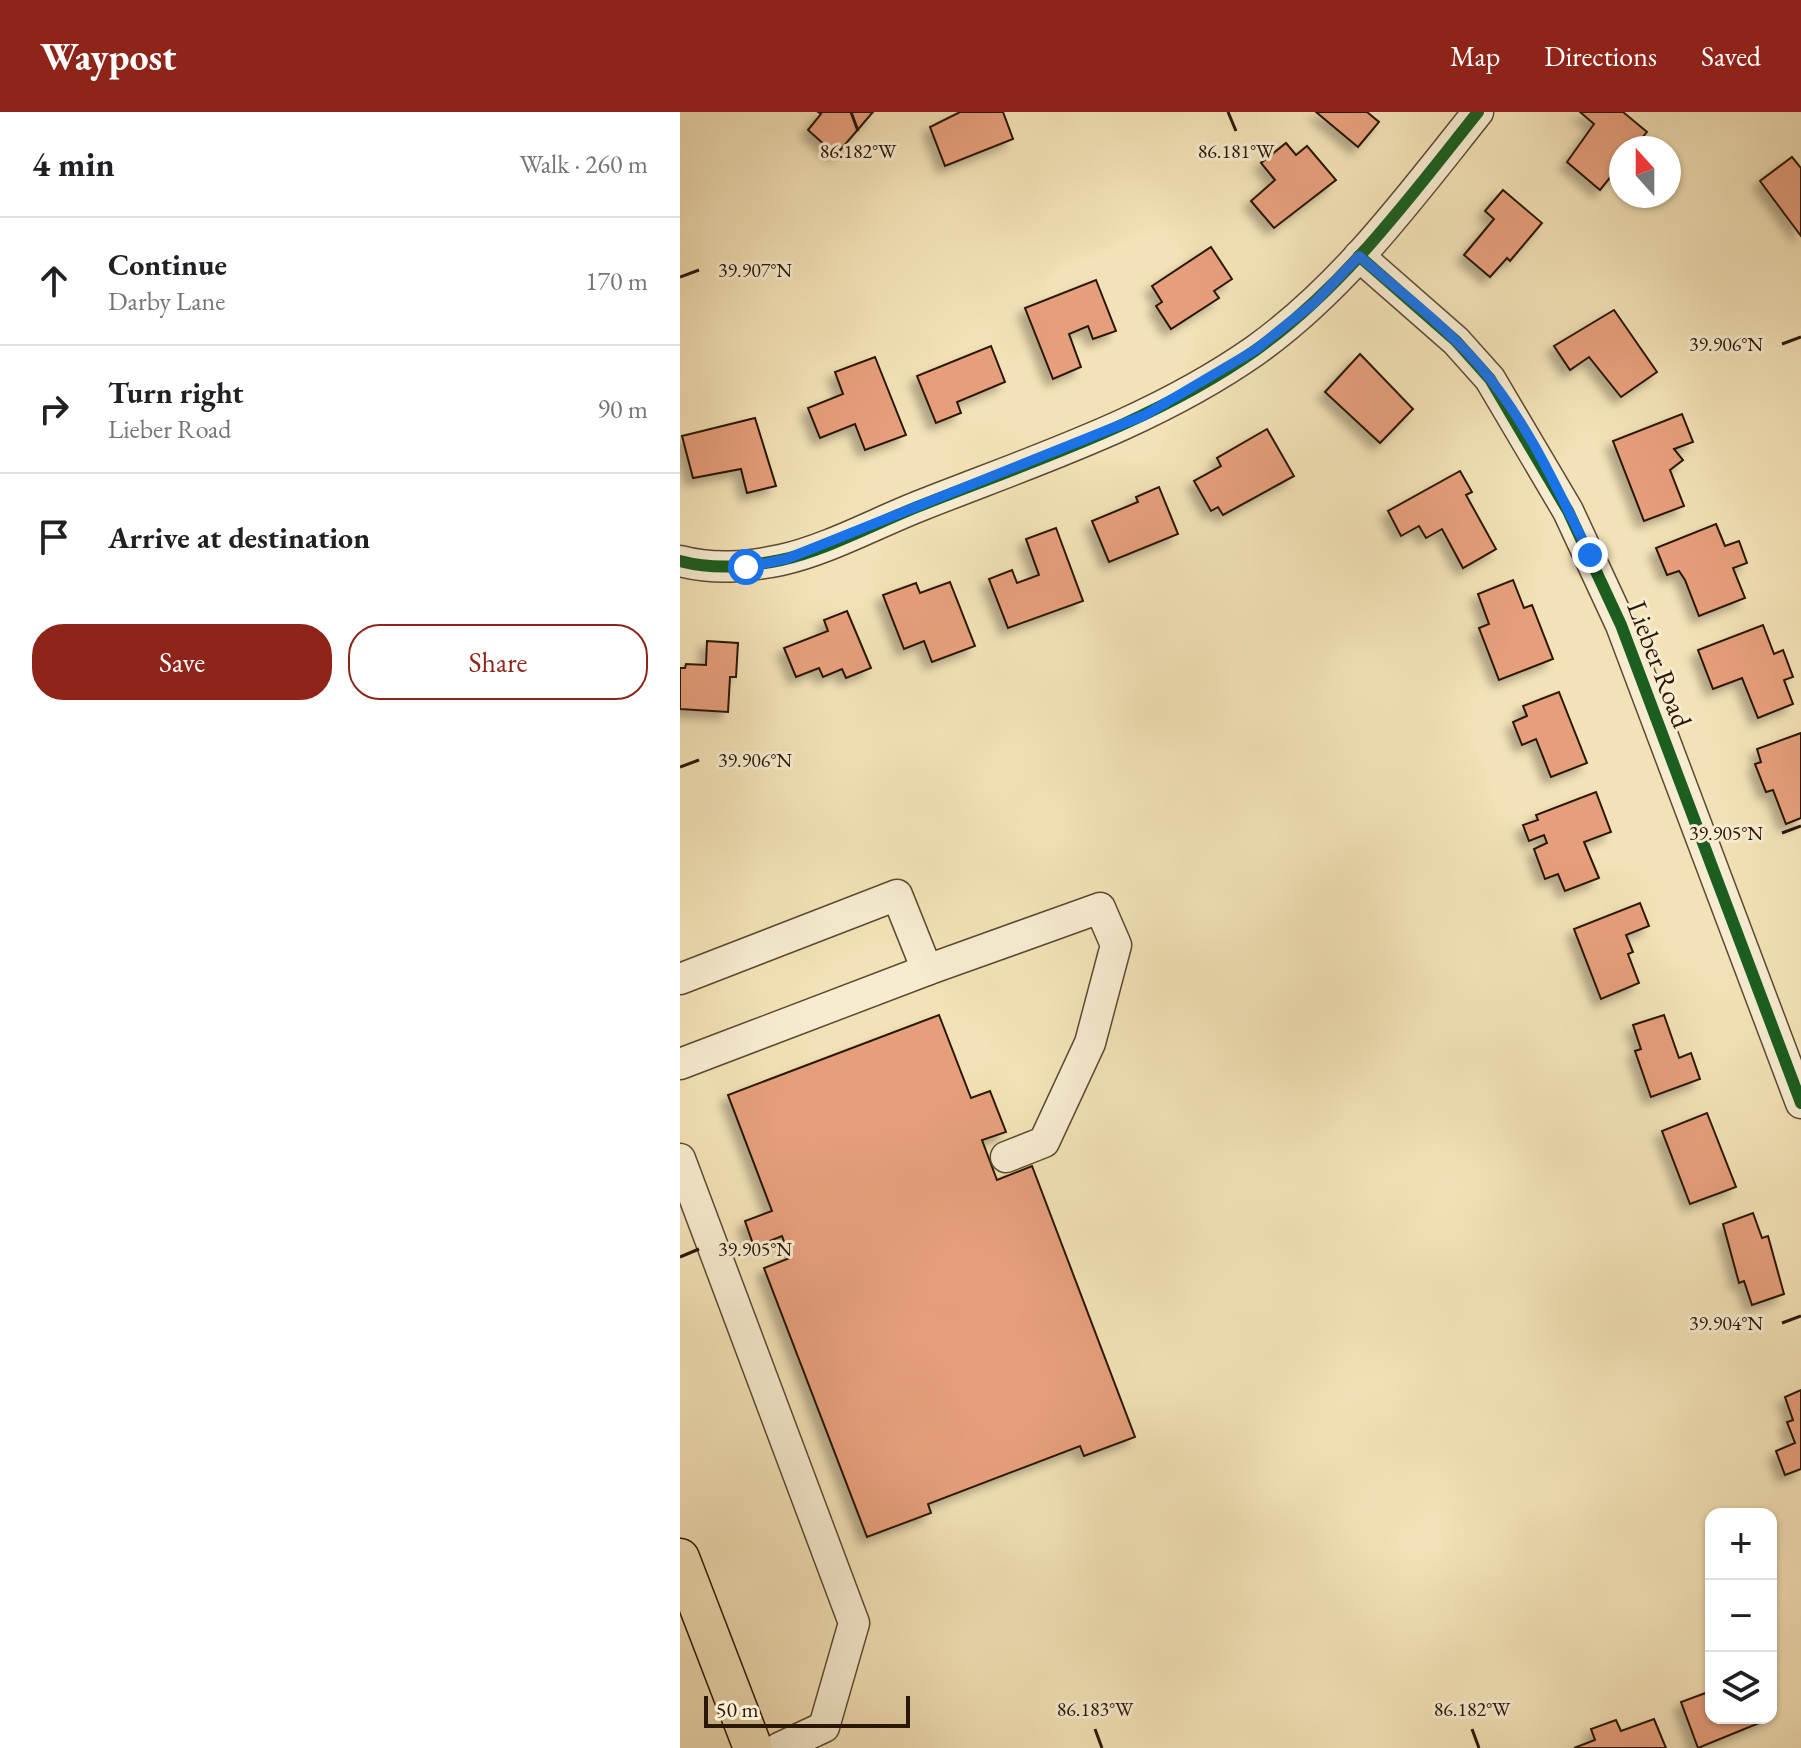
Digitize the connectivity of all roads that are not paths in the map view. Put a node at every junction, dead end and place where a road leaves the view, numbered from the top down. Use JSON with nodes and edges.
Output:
{"nodes":[{"id":1,"x":1478,"y":112,"type":"edge"},
{"id":2,"x":1359,"y":256,"type":"junction"},
{"id":3,"x":680,"y":561,"type":"edge"},
{"id":4,"x":927,"y":970,"type":"junction"},
{"id":5,"x":680,"y":979,"type":"edge"},
{"id":6,"x":680,"y":1064,"type":"edge"},
{"id":7,"x":1801,"y":1103,"type":"edge"},
{"id":8,"x":1006,"y":1157,"type":"dead end"},
{"id":9,"x":680,"y":1159,"type":"edge"},
{"id":10,"x":680,"y":1558,"type":"edge"},
{"id":11,"x":753,"y":1748,"type":"edge"},
{"id":12,"x":779,"y":1748,"type":"edge"}],
"edges":[{"from":1,"to":2,"type":"street"},
{"from":2,"to":3,"type":"street"},
{"from":2,"to":7,"type":"street","name":"Lieber Road"},
{"from":4,"to":5,"type":"street"},
{"from":4,"to":6,"type":"street"},
{"from":4,"to":8,"type":"street"},
{"from":9,"to":12,"type":"street"},
{"from":10,"to":11,"type":"main road"}]}
